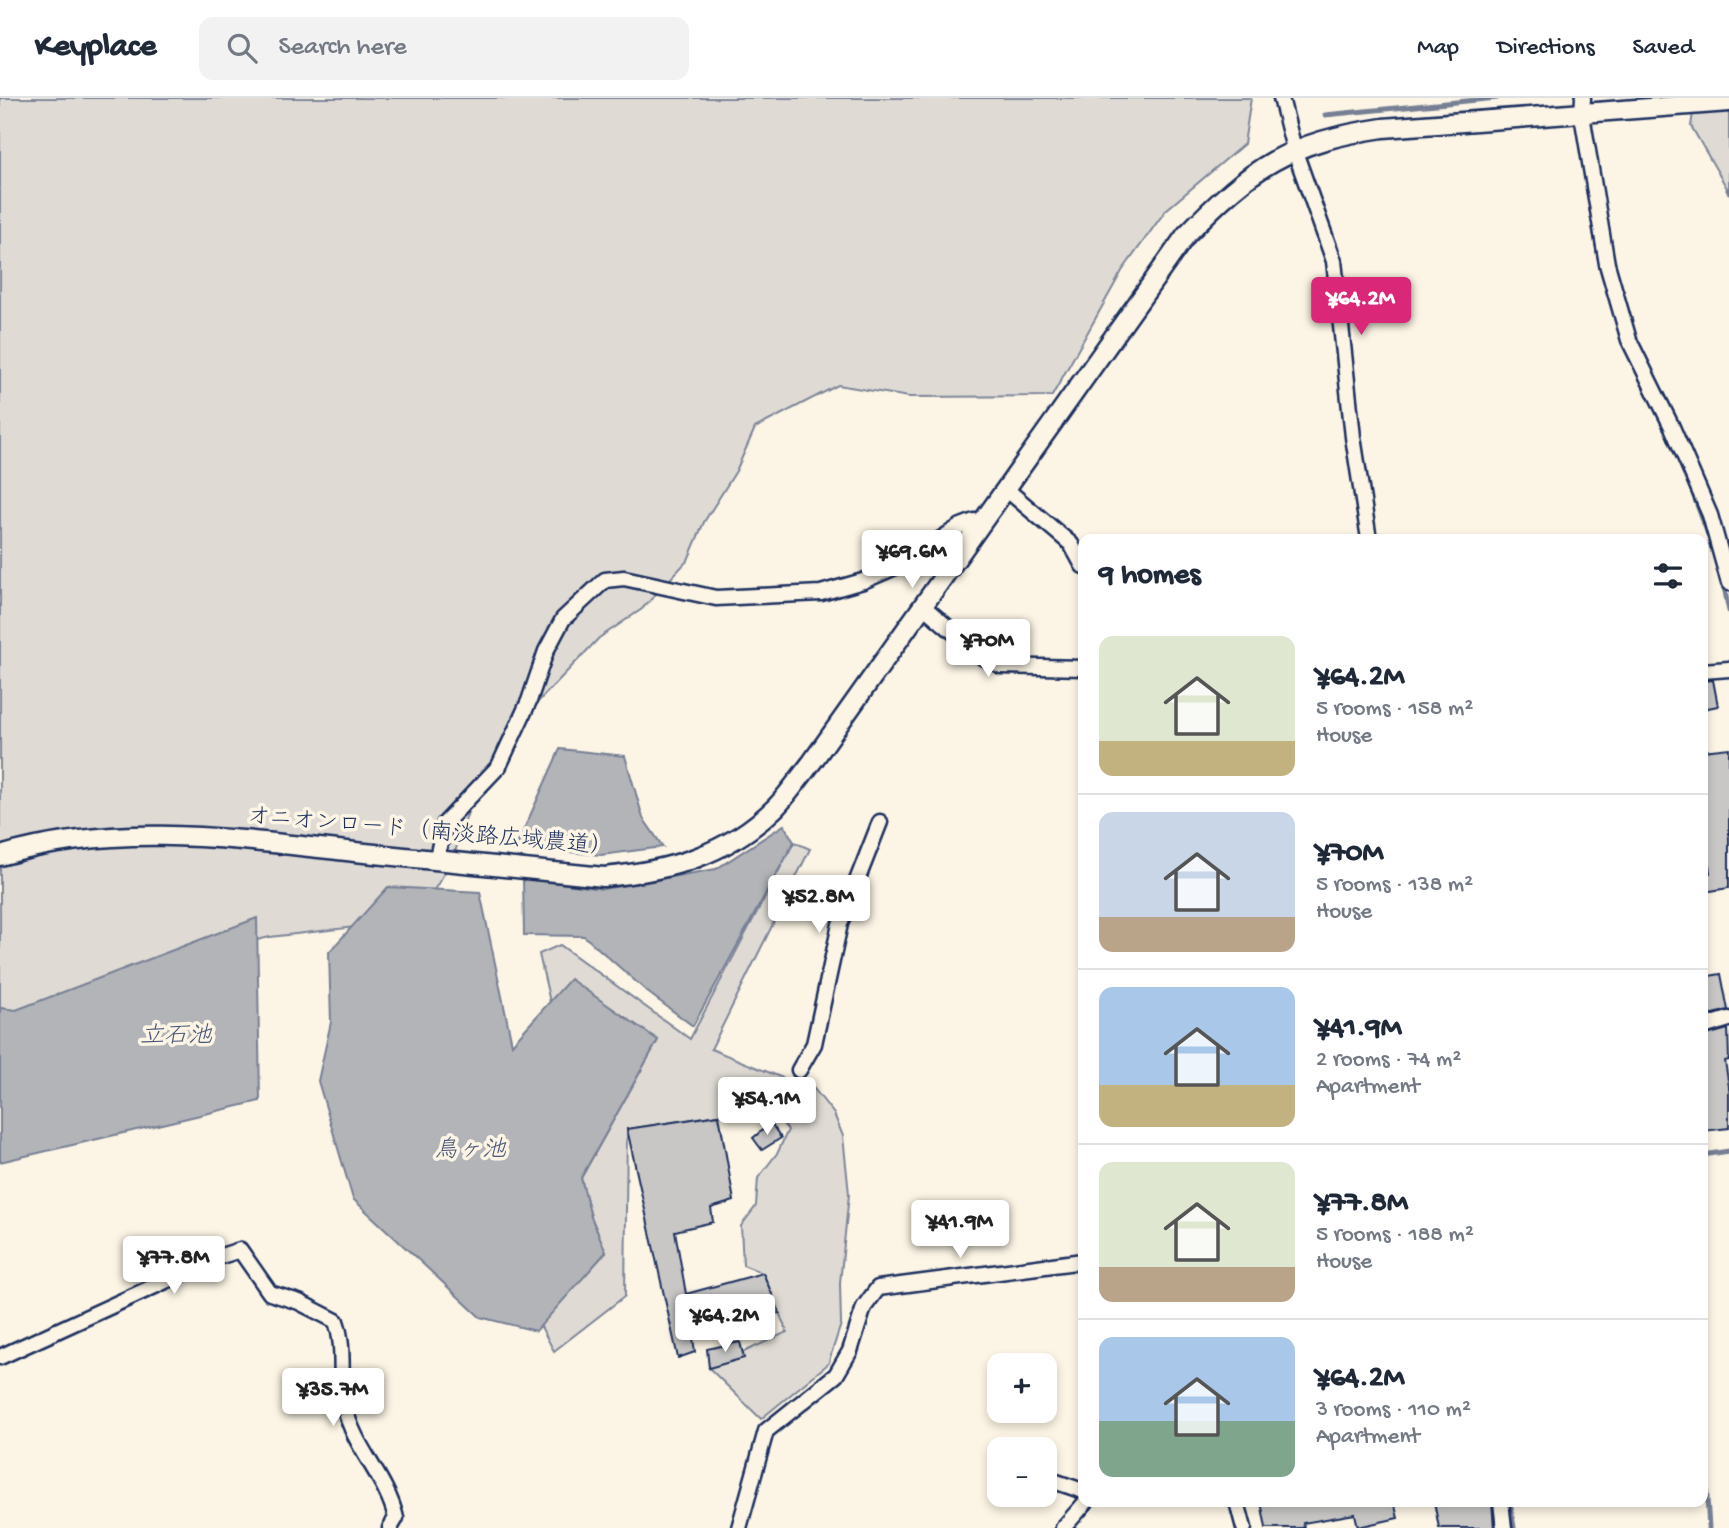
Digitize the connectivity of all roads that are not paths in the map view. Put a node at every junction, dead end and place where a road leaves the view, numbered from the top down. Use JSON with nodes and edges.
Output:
{"nodes":[{"id":1,"x":1281,"y":98,"type":"edge"},
{"id":2,"x":1729,"y":102,"type":"edge"},
{"id":3,"x":1582,"y":106,"type":"edge"},
{"id":4,"x":1294,"y":149,"type":"junction"},
{"id":5,"x":1006,"y":489,"type":"junction"},
{"id":6,"x":981,"y":525,"type":"junction"},
{"id":7,"x":1368,"y":534,"type":"edge"},
{"id":8,"x":1078,"y":557,"type":"edge"},
{"id":9,"x":1729,"y":583,"type":"edge"},
{"id":10,"x":924,"y":607,"type":"junction"},
{"id":11,"x":1078,"y":667,"type":"edge"},
{"id":12,"x":1729,"y":669,"type":"edge"},
{"id":13,"x":1708,"y":671,"type":"edge"},
{"id":14,"x":880,"y":822,"type":"dead end"},
{"id":15,"x":0,"y":856,"type":"edge"},
{"id":16,"x":436,"y":861,"type":"junction"},
{"id":17,"x":1729,"y":1019,"type":"edge"},
{"id":18,"x":1708,"y":1025,"type":"edge"},
{"id":19,"x":799,"y":1070,"type":"dead end"},
{"id":20,"x":1078,"y":1262,"type":"edge"},
{"id":21,"x":0,"y":1357,"type":"edge"},
{"id":22,"x":1057,"y":1482,"type":"edge"},
{"id":23,"x":1078,"y":1489,"type":"edge"},
{"id":24,"x":1082,"y":1507,"type":"edge"},
{"id":25,"x":1238,"y":1507,"type":"edge"},
{"id":26,"x":1502,"y":1507,"type":"edge"},
{"id":27,"x":390,"y":1528,"type":"edge"},
{"id":28,"x":739,"y":1528,"type":"edge"},
{"id":29,"x":1063,"y":1528,"type":"edge"},
{"id":30,"x":1244,"y":1528,"type":"edge"},
{"id":31,"x":1504,"y":1528,"type":"edge"}],
"edges":[{"from":1,"to":4,"type":"street"},
{"from":2,"to":3,"type":"street","name":"オニオンロード（南淡路広域農道）"},
{"from":3,"to":4,"type":"street","name":"オニオンロード（南淡路広域農道）"},
{"from":3,"to":9,"type":"street"},
{"from":4,"to":5,"type":"street","name":"オニオンロード（南淡路広域農道）"},
{"from":4,"to":7,"type":"street"},
{"from":5,"to":6,"type":"street","name":"オニオンロード（南淡路広域農道）"},
{"from":5,"to":8,"type":"street"},
{"from":6,"to":10,"type":"street","name":"オニオンロード（南淡路広域農道）"},
{"from":6,"to":16,"type":"street"},
{"from":10,"to":11,"type":"street"},
{"from":10,"to":16,"type":"street","name":"オニオンロード（南淡路広域農道）"},
{"from":12,"to":13,"type":"street"},
{"from":14,"to":19,"type":"street"},
{"from":15,"to":16,"type":"street","name":"オニオンロード（南淡路広域農道）"},
{"from":17,"to":18,"type":"street"},
{"from":20,"to":28,"type":"street"},
{"from":21,"to":27,"type":"street"},
{"from":22,"to":23,"type":"street"},
{"from":24,"to":29,"type":"street"},
{"from":25,"to":30,"type":"street"},
{"from":26,"to":31,"type":"street"}]}
